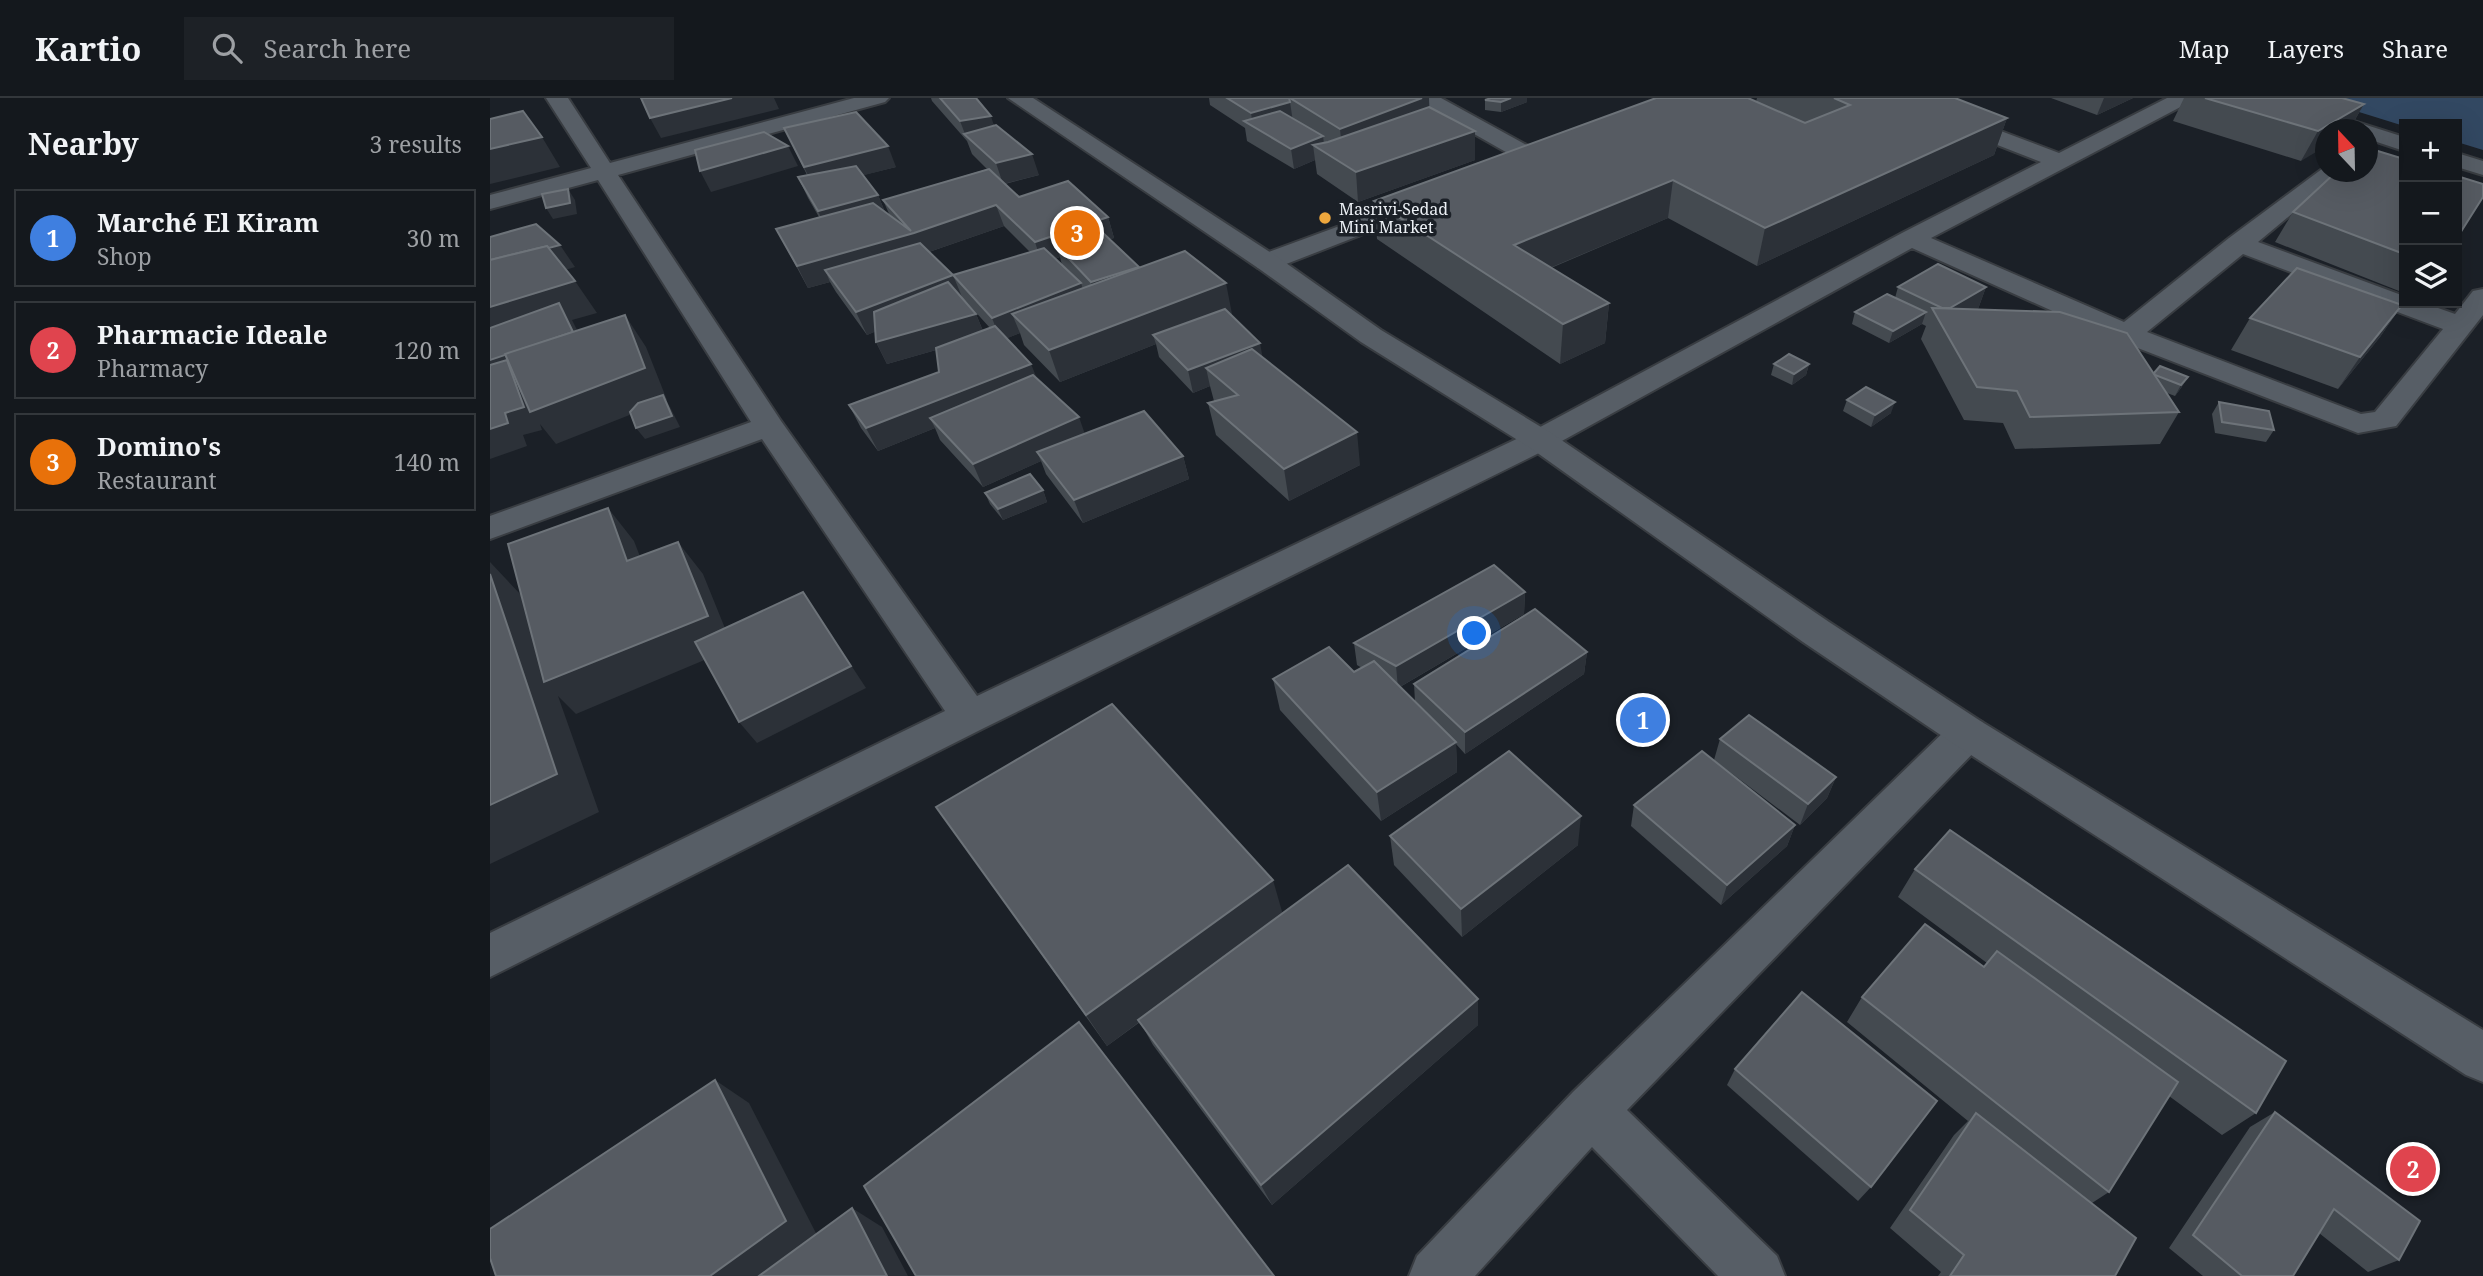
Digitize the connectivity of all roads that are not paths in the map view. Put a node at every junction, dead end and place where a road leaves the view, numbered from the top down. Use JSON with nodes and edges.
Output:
{"nodes":[{"id":1,"x":557,"y":98,"type":"edge"},
{"id":2,"x":878,"y":98,"type":"edge"},
{"id":3,"x":1019,"y":98,"type":"edge"},
{"id":4,"x":1425,"y":98,"type":"edge"},
{"id":5,"x":1894,"y":98,"type":"edge"},
{"id":6,"x":2183,"y":98,"type":"edge"},
{"id":7,"x":2259,"y":98,"type":"edge"},
{"id":8,"x":2322,"y":119,"type":"edge"},
{"id":9,"x":2378,"y":137,"type":"edge"},
{"id":10,"x":2399,"y":143,"type":"edge"},
{"id":11,"x":1561,"y":150,"type":"edge"},
{"id":12,"x":1535,"y":159,"type":"junction"},
{"id":13,"x":2060,"y":161,"type":"junction"},
{"id":14,"x":2462,"y":162,"type":"edge"},
{"id":15,"x":2483,"y":168,"type":"edge"},
{"id":16,"x":1510,"y":169,"type":"edge"},
{"id":17,"x":606,"y":171,"type":"junction"},
{"id":18,"x":2317,"y":182,"type":"edge"},
{"id":19,"x":1446,"y":194,"type":"edge"},
{"id":20,"x":490,"y":202,"type":"edge"},
{"id":21,"x":1911,"y":238,"type":"junction"},
{"id":22,"x":2238,"y":243,"type":"junction"},
{"id":23,"x":1266,"y":262,"type":"junction"},
{"id":24,"x":2483,"y":297,"type":"edge"},
{"id":25,"x":2461,"y":326,"type":"junction"},
{"id":26,"x":2127,"y":334,"type":"junction"},
{"id":27,"x":769,"y":426,"type":"junction"},
{"id":28,"x":1539,"y":440,"type":"junction"},
{"id":29,"x":490,"y":528,"type":"edge"},
{"id":30,"x":970,"y":717,"type":"junction"},
{"id":31,"x":1968,"y":733,"type":"junction"},
{"id":32,"x":490,"y":956,"type":"edge"},
{"id":33,"x":2483,"y":1058,"type":"edge"},
{"id":34,"x":1591,"y":1110,"type":"junction"},
{"id":35,"x":1437,"y":1276,"type":"edge"},
{"id":36,"x":1757,"y":1276,"type":"edge"}],
"edges":[{"from":1,"to":17,"type":"street"},
{"from":2,"to":17,"type":"street"},
{"from":3,"to":23,"type":"street"},
{"from":4,"to":12,"type":"street"},
{"from":5,"to":13,"type":"street"},
{"from":6,"to":13,"type":"street"},
{"from":7,"to":8,"type":"street"},
{"from":9,"to":10,"type":"street"},
{"from":11,"to":12,"type":"street"},
{"from":12,"to":16,"type":"street"},
{"from":13,"to":21,"type":"street"},
{"from":14,"to":15,"type":"street"},
{"from":17,"to":20,"type":"street"},
{"from":17,"to":27,"type":"street"},
{"from":18,"to":22,"type":"street"},
{"from":19,"to":23,"type":"street"},
{"from":21,"to":26,"type":"street"},
{"from":21,"to":28,"type":"street"},
{"from":22,"to":25,"type":"street"},
{"from":22,"to":26,"type":"street"},
{"from":23,"to":28,"type":"street"},
{"from":24,"to":25,"type":"street"},
{"from":25,"to":26,"type":"street"},
{"from":27,"to":29,"type":"street"},
{"from":27,"to":30,"type":"street"},
{"from":28,"to":30,"type":"street"},
{"from":28,"to":31,"type":"street"},
{"from":30,"to":32,"type":"street"},
{"from":31,"to":33,"type":"street"},
{"from":31,"to":34,"type":"street"},
{"from":34,"to":35,"type":"street"},
{"from":34,"to":36,"type":"street"}]}
